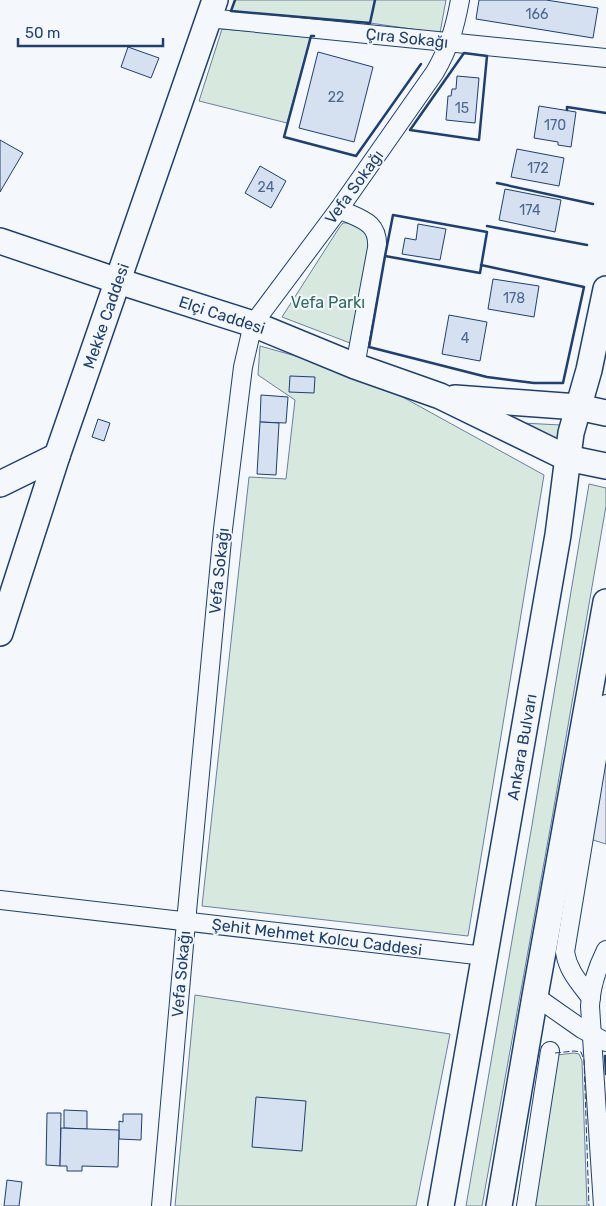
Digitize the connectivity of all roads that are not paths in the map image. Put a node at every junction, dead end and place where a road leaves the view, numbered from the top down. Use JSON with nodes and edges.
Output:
{"nodes":[{"id":1,"x":460,"y":0,"type":"edge"},
{"id":2,"x":212,"y":9,"type":"edge"},
{"id":3,"x":450,"y":42,"type":"junction"},
{"id":4,"x":606,"y":58,"type":"edge"},
{"id":5,"x":338,"y":209,"type":"junction"},
{"id":6,"x":0,"y":241,"type":"edge"},
{"id":7,"x":118,"y":281,"type":"junction"},
{"id":8,"x":606,"y":289,"type":"edge"},
{"id":9,"x":253,"y":324,"type":"junction"},
{"id":10,"x":355,"y":366,"type":"junction"},
{"id":11,"x":440,"y":396,"type":"junction"},
{"id":12,"x":578,"y":407,"type":"junction"},
{"id":13,"x":606,"y":413,"type":"edge"},
{"id":14,"x":57,"y":456,"type":"junction"},
{"id":15,"x":567,"y":458,"type":"junction"},
{"id":16,"x":606,"y":466,"type":"edge"},
{"id":17,"x":0,"y":484,"type":"edge"},
{"id":18,"x":606,"y":602,"type":"edge"},
{"id":19,"x":0,"y":634,"type":"edge"},
{"id":20,"x":606,"y":704,"type":"edge"},
{"id":21,"x":0,"y":900,"type":"edge"},
{"id":22,"x":186,"y":922,"type":"junction"},
{"id":23,"x":606,"y":950,"type":"edge"},
{"id":24,"x":485,"y":956,"type":"junction"},
{"id":25,"x":534,"y":996,"type":"junction"},
{"id":26,"x":591,"y":998,"type":"junction"},
{"id":27,"x":599,"y":1038,"type":"edge"},
{"id":28,"x":550,"y":1051,"type":"dead end"},
{"id":29,"x":161,"y":1206,"type":"edge"},
{"id":30,"x":441,"y":1206,"type":"edge"},
{"id":31,"x":499,"y":1206,"type":"edge"},
{"id":32,"x":526,"y":1206,"type":"edge"},
{"id":33,"x":603,"y":1206,"type":"edge"}],
"edges":[{"from":1,"to":3,"type":"street","name":"Vefa Sokağı"},
{"from":2,"to":3,"type":"street","name":"Çıra Sokağı"},
{"from":2,"to":7,"type":"main road","name":"Mekke Caddesi"},
{"from":3,"to":4,"type":"street","name":"Çıra Sokağı"},
{"from":3,"to":5,"type":"street","name":"Vefa Sokağı"},
{"from":5,"to":9,"type":"street","name":"Vefa Sokağı"},
{"from":5,"to":10,"type":"street"},
{"from":6,"to":7,"type":"main road","name":"Elçi Caddesi"},
{"from":7,"to":9,"type":"main road","name":"Elçi Caddesi"},
{"from":7,"to":14,"type":"main road","name":"Mekke Caddesi"},
{"from":8,"to":12,"type":"main road","name":"Ankara Bulvarı"},
{"from":9,"to":10,"type":"main road","name":"Elçi Caddesi"},
{"from":9,"to":22,"type":"street","name":"Vefa Sokağı"},
{"from":10,"to":11,"type":"main road","name":"Elçi Caddesi"},
{"from":11,"to":12,"type":"main road","name":"Elçi Caddesi"},
{"from":11,"to":15,"type":"main road","name":"Elçi Caddesi"},
{"from":12,"to":13,"type":"main road","name":"Elçi Caddesi"},
{"from":12,"to":15,"type":"main road","name":"Ankara Bulvarı"},
{"from":14,"to":17,"type":"main road"},
{"from":14,"to":19,"type":"main road","name":"Mekke Caddesi"},
{"from":15,"to":16,"type":"main road","name":"Elçi Caddesi"},
{"from":15,"to":24,"type":"main road","name":"Ankara Bulvarı"},
{"from":18,"to":25,"type":"main road"},
{"from":20,"to":26,"type":"street"},
{"from":21,"to":22,"type":"street","name":"Şehit Mehmet Kolcu Caddesi"},
{"from":22,"to":24,"type":"street","name":"Şehit Mehmet Kolcu Caddesi"},
{"from":22,"to":29,"type":"street","name":"Vefa Sokağı"},
{"from":23,"to":26,"type":"street"},
{"from":24,"to":30,"type":"main road","name":"Ankara Bulvarı"},
{"from":25,"to":27,"type":"street"},
{"from":25,"to":31,"type":"main road"},
{"from":26,"to":27,"type":"street"},
{"from":27,"to":33,"type":"street"},
{"from":28,"to":32,"type":"street"}]}
